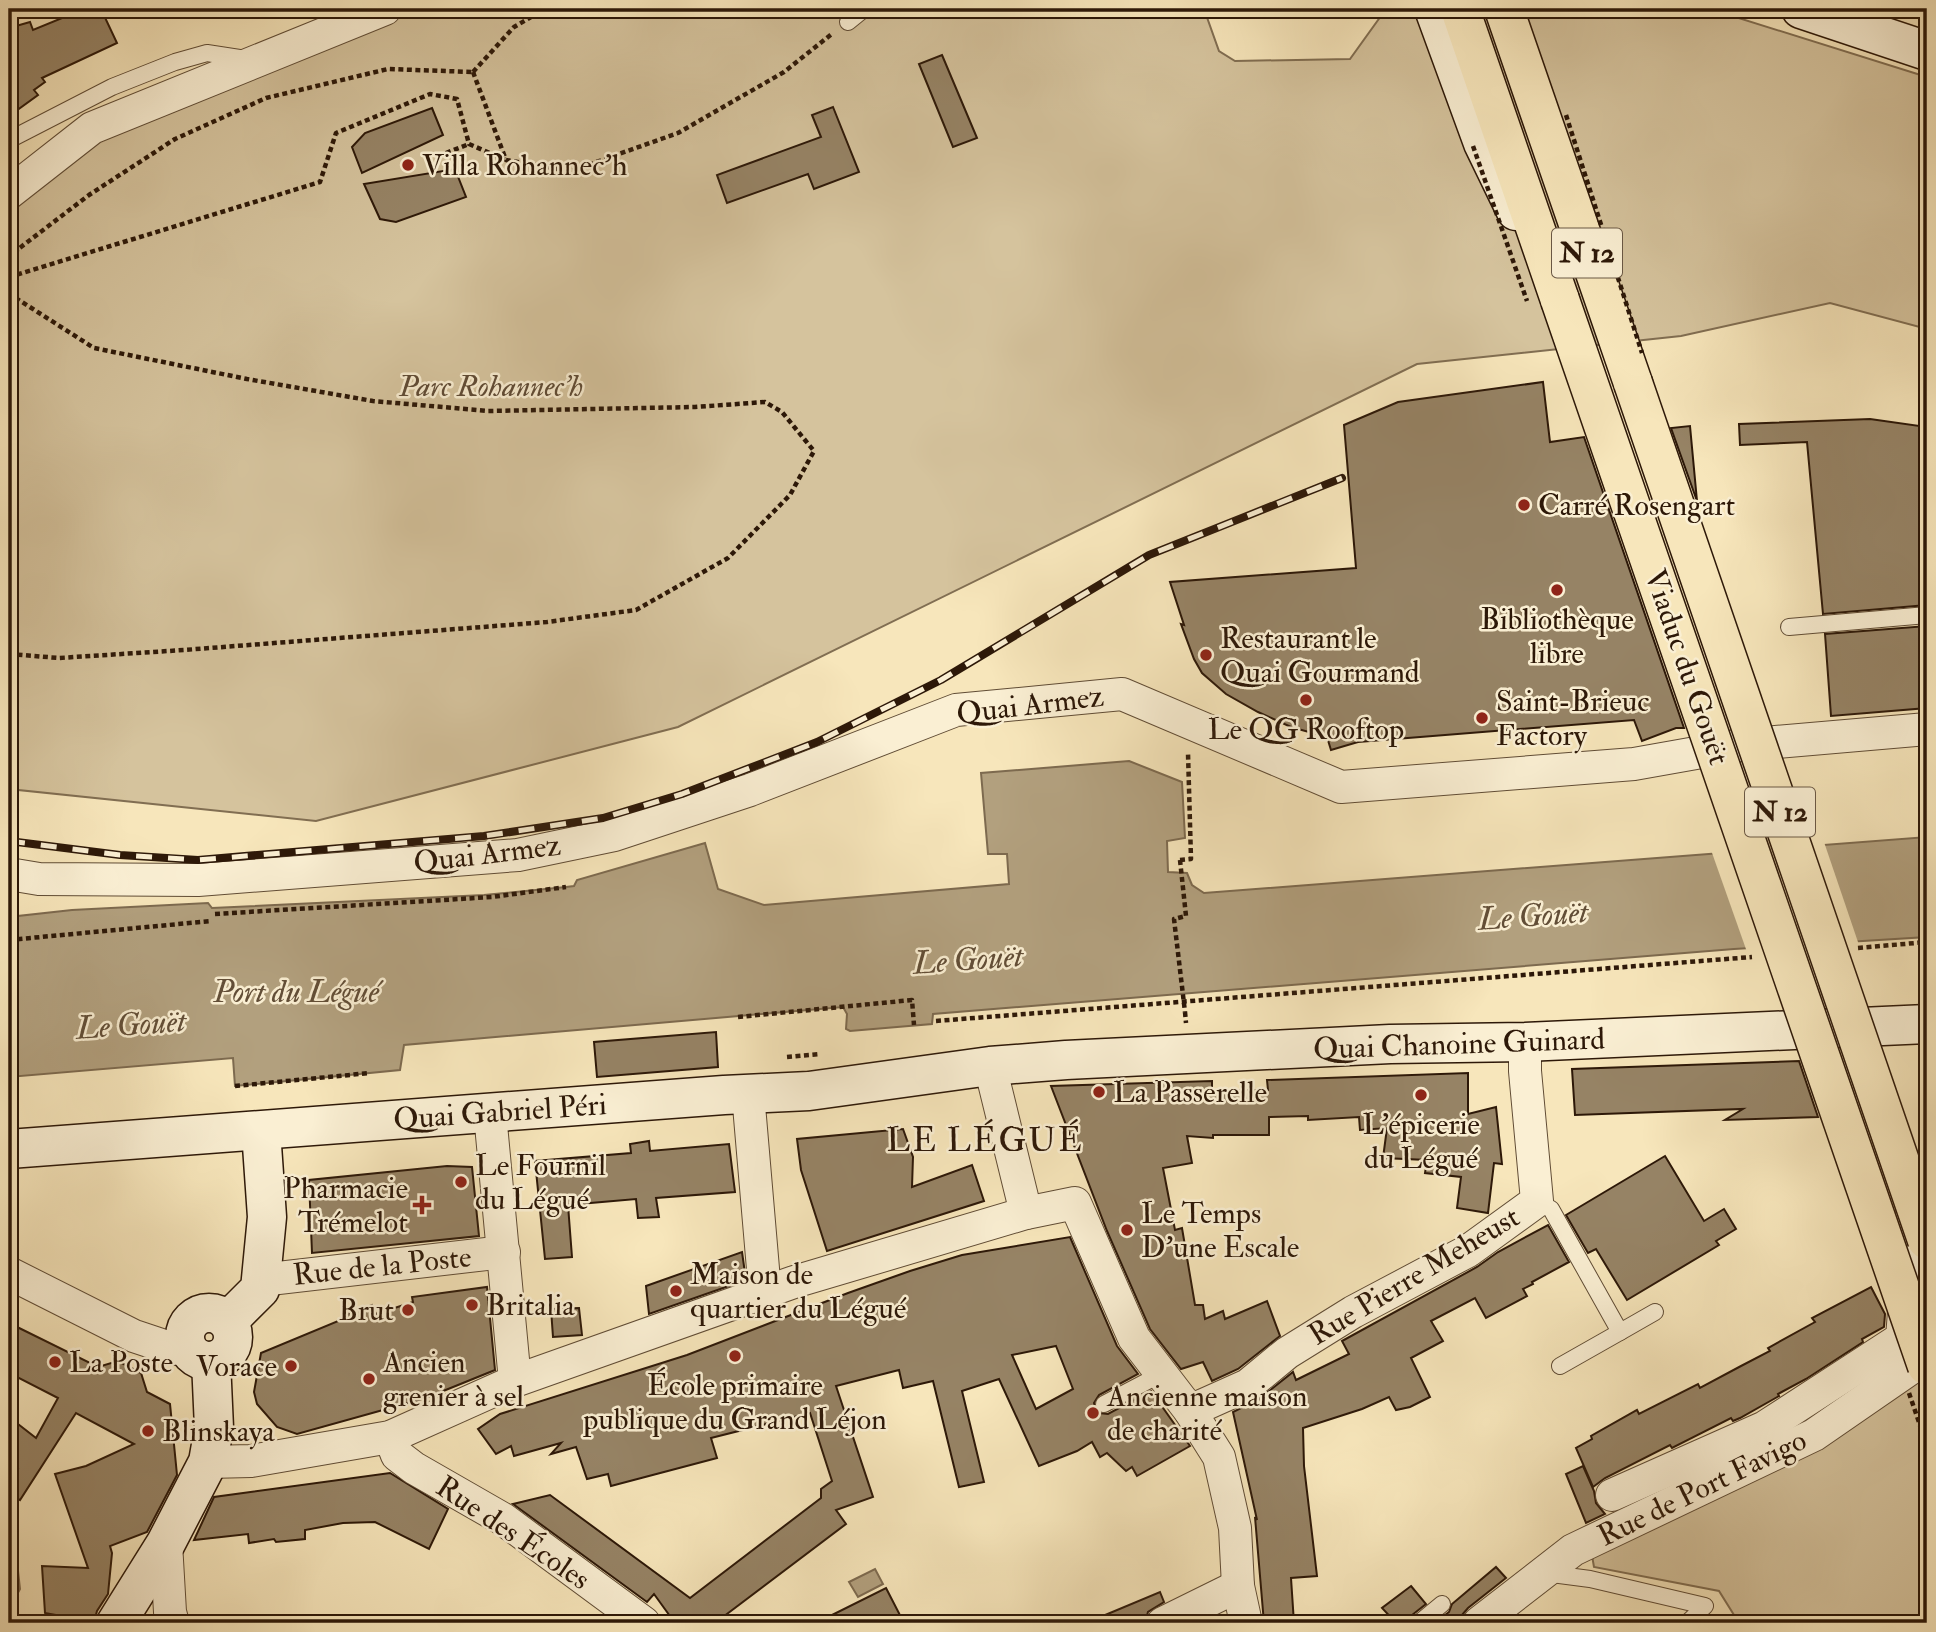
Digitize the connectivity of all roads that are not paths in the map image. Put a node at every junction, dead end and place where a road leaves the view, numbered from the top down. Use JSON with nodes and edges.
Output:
{"nodes":[{"id":1,"x":384,"y":9,"type":"edge"},
{"id":2,"x":864,"y":9,"type":"edge"},
{"id":3,"x":1251,"y":9,"type":"edge"},
{"id":4,"x":1308,"y":9,"type":"edge"},
{"id":5,"x":1434,"y":9,"type":"edge"},
{"id":6,"x":1460,"y":9,"type":"edge"},
{"id":7,"x":1504,"y":9,"type":"edge"},
{"id":8,"x":1801,"y":9,"type":"edge"},
{"id":9,"x":848,"y":22,"type":"road end"},
{"id":10,"x":1927,"y":51,"type":"edge"},
{"id":11,"x":260,"y":61,"type":"junction"},
{"id":12,"x":9,"y":140,"type":"edge"},
{"id":13,"x":9,"y":193,"type":"edge"},
{"id":14,"x":1560,"y":300,"type":"junction"},
{"id":15,"x":1927,"y":615,"type":"edge"},
{"id":16,"x":1789,"y":627,"type":"dead end"},
{"id":17,"x":1927,"y":729,"type":"edge"},
{"id":18,"x":9,"y":874,"type":"edge"},
{"id":19,"x":1927,"y":1024,"type":"edge"},
{"id":20,"x":1525,"y":1042,"type":"junction"},
{"id":21,"x":990,"y":1066,"type":"junction"},
{"id":22,"x":748,"y":1094,"type":"junction"},
{"id":23,"x":490,"y":1114,"type":"junction"},
{"id":24,"x":261,"y":1131,"type":"junction"},
{"id":25,"x":9,"y":1149,"type":"edge"},
{"id":26,"x":1927,"y":1183,"type":"edge"},
{"id":27,"x":1537,"y":1201,"type":"junction"},
{"id":28,"x":1026,"y":1213,"type":"junction"},
{"id":29,"x":1927,"y":1240,"type":"edge"},
{"id":30,"x":503,"y":1252,"type":"junction"},
{"id":31,"x":9,"y":1273,"type":"edge"},
{"id":32,"x":261,"y":1280,"type":"junction"},
{"id":33,"x":765,"y":1292,"type":"junction"},
{"id":34,"x":1655,"y":1312,"type":"dead end"},
{"id":35,"x":1620,"y":1332,"type":"junction"},
{"id":36,"x":199,"y":1353,"type":"junction"},
{"id":37,"x":1927,"y":1357,"type":"edge"},
{"id":38,"x":1560,"y":1366,"type":"dead end"},
{"id":39,"x":1927,"y":1366,"type":"edge"},
{"id":40,"x":1161,"y":1374,"type":"junction"},
{"id":41,"x":515,"y":1381,"type":"junction"},
{"id":42,"x":1104,"y":1404,"type":"dead end"},
{"id":43,"x":1190,"y":1411,"type":"junction"},
{"id":44,"x":390,"y":1437,"type":"junction"},
{"id":45,"x":208,"y":1462,"type":"junction"},
{"id":46,"x":1612,"y":1495,"type":"dead end"},
{"id":47,"x":166,"y":1543,"type":"junction"},
{"id":48,"x":1542,"y":1573,"type":"junction"},
{"id":49,"x":1238,"y":1586,"type":"junction"},
{"id":50,"x":1443,"y":1604,"type":"dead end"},
{"id":51,"x":116,"y":1623,"type":"edge"},
{"id":52,"x":173,"y":1623,"type":"edge"},
{"id":53,"x":644,"y":1623,"type":"edge"},
{"id":54,"x":1163,"y":1623,"type":"edge"},
{"id":55,"x":1246,"y":1623,"type":"edge"},
{"id":56,"x":1419,"y":1623,"type":"edge"},
{"id":57,"x":1479,"y":1623,"type":"edge"},
{"id":58,"x":1687,"y":1623,"type":"edge"}],
"edges":[{"from":1,"to":11,"type":"street"},
{"from":2,"to":9,"type":"lane"},
{"from":3,"to":4,"type":"lane"},
{"from":5,"to":14,"type":"street"},
{"from":6,"to":14,"type":"highway","name":"Viaduc du Gouët","number":"N 12"},
{"from":7,"to":29,"type":"highway","name":"Viaduc du Gouët","number":"N 12","bridge":true},
{"from":8,"to":10,"type":"street"},
{"from":11,"to":12,"type":"lane"},
{"from":11,"to":13,"type":"street"},
{"from":14,"to":39,"type":"highway","name":"Viaduc du Gouët","number":"N 12","bridge":true},
{"from":15,"to":16,"type":"lane"},
{"from":17,"to":18,"type":"street","name":"Quai Armez"},
{"from":19,"to":20,"type":"street","name":"Quai Chanoine Guinard"},
{"from":20,"to":21,"type":"street","name":"Quai Chanoine Guinard"},
{"from":20,"to":27,"type":"street","name":"Rue Pierre Meheust"},
{"from":21,"to":22,"type":"street","name":"Quai Gabriel Péri"},
{"from":21,"to":28,"type":"street"},
{"from":22,"to":23,"type":"street","name":"Quai Gabriel Péri"},
{"from":22,"to":33,"type":"street"},
{"from":23,"to":24,"type":"street","name":"Quai Gabriel Péri"},
{"from":23,"to":30,"type":"street"},
{"from":24,"to":25,"type":"street","name":"Quai Gabriel Péri"},
{"from":24,"to":32,"type":"street"},
{"from":26,"to":46,"type":"street"},
{"from":27,"to":35,"type":"lane"},
{"from":27,"to":43,"type":"street","name":"Rue Pierre Meheust"},
{"from":28,"to":33,"type":"street"},
{"from":28,"to":40,"type":"street"},
{"from":30,"to":32,"type":"street","name":"Rue de la Poste"},
{"from":30,"to":41,"type":"street"},
{"from":31,"to":36,"type":"street"},
{"from":32,"to":36,"type":"street"},
{"from":33,"to":41,"type":"street"},
{"from":34,"to":35,"type":"lane"},
{"from":35,"to":38,"type":"lane"},
{"from":36,"to":45,"type":"street"},
{"from":37,"to":48,"type":"street","name":"Rue de Port Favigo"},
{"from":40,"to":42,"type":"lane"},
{"from":40,"to":43,"type":"street"},
{"from":41,"to":44,"type":"street"},
{"from":43,"to":49,"type":"street"},
{"from":44,"to":45,"type":"street"},
{"from":44,"to":53,"type":"street","name":"Rue des Écoles"},
{"from":45,"to":47,"type":"street"},
{"from":47,"to":51,"type":"street"},
{"from":47,"to":52,"type":"street"},
{"from":48,"to":57,"type":"street","name":"Rue de Port Favigo"},
{"from":48,"to":58,"type":"lane"},
{"from":49,"to":54,"type":"street"},
{"from":49,"to":55,"type":"street"},
{"from":50,"to":56,"type":"lane"}]}
